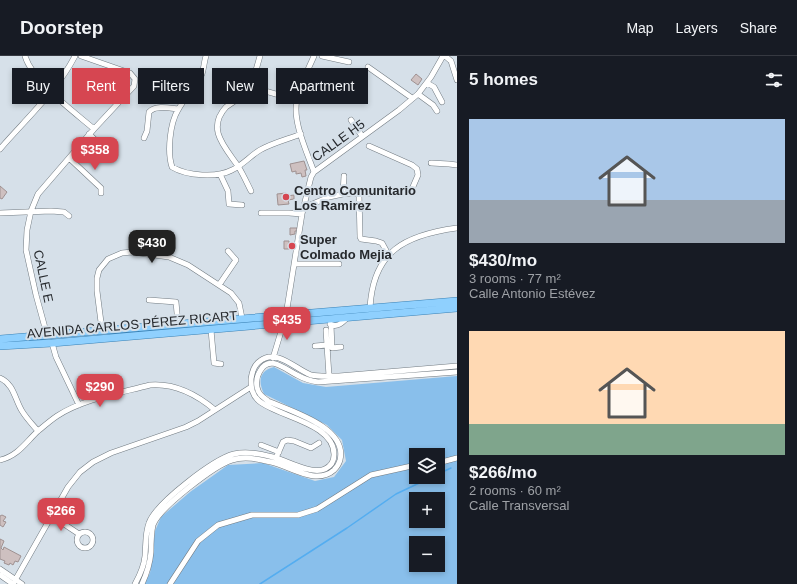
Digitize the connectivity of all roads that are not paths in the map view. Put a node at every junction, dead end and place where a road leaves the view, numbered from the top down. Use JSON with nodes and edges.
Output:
{"nodes":[{"id":1,"x":25,"y":56,"type":"edge"},
{"id":2,"x":75,"y":56,"type":"edge"},
{"id":3,"x":81,"y":56,"type":"edge"},
{"id":4,"x":206,"y":56,"type":"edge"},
{"id":5,"x":260,"y":56,"type":"edge"},
{"id":6,"x":314,"y":56,"type":"edge"},
{"id":7,"x":322,"y":56,"type":"edge"},
{"id":8,"x":444,"y":56,"type":"edge"},
{"id":9,"x":349,"y":62,"type":"dead end"},
{"id":10,"x":368,"y":66,"type":"dead end"},
{"id":11,"x":31,"y":68,"type":"edge"},
{"id":12,"x":257,"y":68,"type":"edge"},
{"id":13,"x":309,"y":68,"type":"edge"},
{"id":14,"x":64,"y":75,"type":"edge"},
{"id":15,"x":457,"y":80,"type":"edge"},
{"id":16,"x":427,"y":83,"type":"junction"},
{"id":17,"x":418,"y":94,"type":"junction"},
{"id":18,"x":412,"y":98,"type":"junction"},
{"id":19,"x":64,"y":102,"type":"edge"},
{"id":20,"x":442,"y":102,"type":"dead end"},
{"id":21,"x":40,"y":104,"type":"edge"},
{"id":22,"x":230,"y":104,"type":"edge"},
{"id":23,"x":297,"y":104,"type":"edge"},
{"id":24,"x":178,"y":109,"type":"junction"},
{"id":25,"x":437,"y":111,"type":"dead end"},
{"id":26,"x":351,"y":120,"type":"dead end"},
{"id":27,"x":94,"y":129,"type":"junction"},
{"id":28,"x":89,"y":134,"type":"junction"},
{"id":29,"x":301,"y":134,"type":"junction"},
{"id":30,"x":362,"y":136,"type":"junction"},
{"id":31,"x":144,"y":138,"type":"dead end"},
{"id":32,"x":369,"y":146,"type":"dead end"},
{"id":33,"x":0,"y":149,"type":"edge"},
{"id":34,"x":112,"y":156,"type":"dead end"},
{"id":35,"x":69,"y":158,"type":"junction"},
{"id":36,"x":432,"y":163,"type":"dead end"},
{"id":37,"x":457,"y":166,"type":"edge"},
{"id":38,"x":238,"y":167,"type":"junction"},
{"id":39,"x":314,"y":172,"type":"junction"},
{"id":40,"x":220,"y":174,"type":"junction"},
{"id":41,"x":344,"y":176,"type":"dead end"},
{"id":42,"x":308,"y":189,"type":"junction"},
{"id":43,"x":251,"y":191,"type":"dead end"},
{"id":44,"x":101,"y":193,"type":"dead end"},
{"id":45,"x":343,"y":194,"type":"junction"},
{"id":46,"x":359,"y":194,"type":"junction"},
{"id":47,"x":329,"y":198,"type":"junction"},
{"id":48,"x":242,"y":204,"type":"dead end"},
{"id":49,"x":303,"y":208,"type":"junction"},
{"id":50,"x":30,"y":211,"type":"junction"},
{"id":51,"x":0,"y":213,"type":"edge"},
{"id":52,"x":261,"y":214,"type":"dead end"},
{"id":53,"x":302,"y":214,"type":"junction"},
{"id":54,"x":69,"y":216,"type":"dead end"},
{"id":55,"x":457,"y":228,"type":"edge"},
{"id":56,"x":228,"y":251,"type":"dead end"},
{"id":57,"x":388,"y":256,"type":"junction"},
{"id":58,"x":294,"y":264,"type":"junction"},
{"id":59,"x":339,"y":264,"type":"dead end"},
{"id":60,"x":219,"y":284,"type":"junction"},
{"id":61,"x":149,"y":300,"type":"dead end"},
{"id":62,"x":457,"y":301,"type":"edge"},
{"id":63,"x":370,"y":308,"type":"junction"},
{"id":64,"x":457,"y":308,"type":"edge"},
{"id":65,"x":286,"y":315,"type":"junction"},
{"id":66,"x":242,"y":318,"type":"junction"},
{"id":67,"x":329,"y":322,"type":"junction"},
{"id":68,"x":178,"y":324,"type":"junction"},
{"id":69,"x":283,"y":324,"type":"junction"},
{"id":70,"x":102,"y":330,"type":"junction"},
{"id":71,"x":211,"y":330,"type":"junction"},
{"id":72,"x":326,"y":330,"type":"dead end"},
{"id":73,"x":48,"y":335,"type":"junction"},
{"id":74,"x":1,"y":341,"type":"edge"},
{"id":75,"x":52,"y":343,"type":"junction"},
{"id":76,"x":327,"y":345,"type":"junction"},
{"id":77,"x":315,"y":346,"type":"dead end"},
{"id":78,"x":341,"y":347,"type":"dead end"},
{"id":79,"x":274,"y":356,"type":"junction"},
{"id":80,"x":272,"y":363,"type":"junction"},
{"id":81,"x":221,"y":364,"type":"dead end"},
{"id":82,"x":457,"y":366,"type":"edge"},
{"id":83,"x":457,"y":372,"type":"edge"},
{"id":84,"x":329,"y":376,"type":"junction"},
{"id":85,"x":0,"y":378,"type":"edge"},
{"id":86,"x":251,"y":387,"type":"junction"},
{"id":87,"x":260,"y":398,"type":"junction"},
{"id":88,"x":79,"y":405,"type":"junction"},
{"id":89,"x":215,"y":410,"type":"junction"},
{"id":90,"x":38,"y":431,"type":"junction"},
{"id":91,"x":319,"y":443,"type":"dead end"},
{"id":92,"x":261,"y":445,"type":"dead end"},
{"id":93,"x":279,"y":452,"type":"junction"},
{"id":94,"x":276,"y":458,"type":"junction"},
{"id":95,"x":457,"y":458,"type":"edge"},
{"id":96,"x":0,"y":460,"type":"edge"},
{"id":97,"x":445,"y":461,"type":"edge"},
{"id":98,"x":409,"y":467,"type":"edge"},
{"id":99,"x":161,"y":508,"type":"junction"},
{"id":100,"x":52,"y":516,"type":"junction"},
{"id":101,"x":79,"y":534,"type":"dead end"},
{"id":102,"x":0,"y":569,"type":"edge"},
{"id":103,"x":0,"y":575,"type":"edge"},
{"id":104,"x":13,"y":583,"type":"edge"},
{"id":105,"x":22,"y":584,"type":"edge"},
{"id":106,"x":135,"y":584,"type":"edge"},
{"id":107,"x":142,"y":584,"type":"edge"},
{"id":108,"x":170,"y":584,"type":"edge"}],
"edges":[{"from":1,"to":11,"type":"street"},
{"from":2,"to":14,"type":"street"},
{"from":3,"to":27,"type":"street","name":"CALLE E"},
{"from":4,"to":24,"type":"street"},
{"from":5,"to":12,"type":"street"},
{"from":6,"to":13,"type":"street"},
{"from":7,"to":9,"type":"street"},
{"from":8,"to":15,"type":"street"},
{"from":8,"to":16,"type":"street","name":"CALLE H5"},
{"from":10,"to":18,"type":"street"},
{"from":16,"to":17,"type":"street","name":"CALLE H5"},
{"from":16,"to":20,"type":"street"},
{"from":17,"to":18,"type":"street","name":"CALLE H5"},
{"from":17,"to":25,"type":"street"},
{"from":18,"to":30,"type":"street","name":"CALLE H5"},
{"from":19,"to":27,"type":"street"},
{"from":21,"to":33,"type":"street"},
{"from":22,"to":38,"type":"street"},
{"from":23,"to":29,"type":"street"},
{"from":24,"to":31,"type":"street"},
{"from":24,"to":40,"type":"street"},
{"from":26,"to":30,"type":"street"},
{"from":27,"to":28,"type":"street","name":"CALLE E"},
{"from":28,"to":34,"type":"street"},
{"from":28,"to":35,"type":"street","name":"CALLE E"},
{"from":29,"to":38,"type":"street"},
{"from":29,"to":39,"type":"street"},
{"from":30,"to":39,"type":"street","name":"CALLE H5"},
{"from":32,"to":46,"type":"street"},
{"from":35,"to":44,"type":"street"},
{"from":35,"to":50,"type":"street","name":"CALLE E"},
{"from":36,"to":37,"type":"street"},
{"from":38,"to":40,"type":"street"},
{"from":38,"to":43,"type":"street"},
{"from":39,"to":42,"type":"street","name":"CALLE H5"},
{"from":40,"to":48,"type":"street"},
{"from":41,"to":45,"type":"street"},
{"from":42,"to":47,"type":"street"},
{"from":42,"to":49,"type":"street","name":"CALLE H5"},
{"from":45,"to":46,"type":"street"},
{"from":45,"to":47,"type":"street"},
{"from":46,"to":57,"type":"street"},
{"from":47,"to":49,"type":"street"},
{"from":49,"to":53,"type":"street","name":"CALLE H5"},
{"from":50,"to":51,"type":"street"},
{"from":50,"to":54,"type":"street"},
{"from":50,"to":73,"type":"street","name":"CALLE E"},
{"from":52,"to":53,"type":"street"},
{"from":53,"to":58,"type":"street","name":"CALLE H5"},
{"from":55,"to":57,"type":"street"},
{"from":56,"to":60,"type":"street"},
{"from":57,"to":63,"type":"street"},
{"from":58,"to":59,"type":"street"},
{"from":58,"to":65,"type":"street","name":"CALLE H5"},
{"from":60,"to":66,"type":"street"},
{"from":60,"to":70,"type":"street"},
{"from":61,"to":68,"type":"street"},
{"from":62,"to":63,"type":"main road","name":"AVENIDA CARLOS PÉREZ RICART"},
{"from":63,"to":65,"type":"main road","name":"AVENIDA CARLOS PÉREZ RICART"},
{"from":64,"to":67,"type":"main road","name":"AVENIDA CARLOS PÉREZ RICART"},
{"from":65,"to":66,"type":"main road","name":"AVENIDA CARLOS PÉREZ RICART"},
{"from":65,"to":69,"type":"street","name":"CALLE H5"},
{"from":66,"to":68,"type":"main road","name":"AVENIDA CARLOS PÉREZ RICART"},
{"from":67,"to":69,"type":"main road","name":"AVENIDA CARLOS PÉREZ RICART"},
{"from":67,"to":78,"type":"street"},
{"from":68,"to":70,"type":"main road","name":"AVENIDA CARLOS PÉREZ RICART"},
{"from":69,"to":71,"type":"main road","name":"AVENIDA CARLOS PÉREZ RICART"},
{"from":69,"to":79,"type":"street","name":"CALLE H5"},
{"from":70,"to":73,"type":"main road","name":"AVENIDA CARLOS PÉREZ RICART"},
{"from":71,"to":75,"type":"main road","name":"AVENIDA CARLOS PÉREZ RICART"},
{"from":71,"to":81,"type":"street"},
{"from":72,"to":76,"type":"street"},
{"from":73,"to":74,"type":"main road","name":"AVENIDA CARLOS PÉREZ RICART"},
{"from":74,"to":75,"type":"main road","name":"AVENIDA CARLOS PÉREZ RICART"},
{"from":75,"to":88,"type":"street"},
{"from":76,"to":77,"type":"street"},
{"from":76,"to":84,"type":"street"},
{"from":79,"to":80,"type":"street","name":"CALLE H5"},
{"from":79,"to":84,"type":"street"},
{"from":79,"to":86,"type":"street"},
{"from":80,"to":83,"type":"street"},
{"from":80,"to":87,"type":"street"},
{"from":82,"to":84,"type":"street"},
{"from":85,"to":90,"type":"street"},
{"from":86,"to":87,"type":"street"},
{"from":86,"to":89,"type":"street"},
{"from":87,"to":94,"type":"street"},
{"from":87,"to":99,"type":"street"},
{"from":88,"to":89,"type":"street"},
{"from":88,"to":90,"type":"street"},
{"from":89,"to":100,"type":"street"},
{"from":90,"to":96,"type":"street"},
{"from":91,"to":93,"type":"street"},
{"from":92,"to":93,"type":"street"},
{"from":93,"to":94,"type":"street"},
{"from":94,"to":99,"type":"street"},
{"from":95,"to":97,"type":"street"},
{"from":98,"to":108,"type":"street"},
{"from":99,"to":106,"type":"street"},
{"from":99,"to":107,"type":"street"},
{"from":100,"to":101,"type":"street"},
{"from":100,"to":104,"type":"street"},
{"from":102,"to":104,"type":"street"},
{"from":103,"to":104,"type":"street"},
{"from":104,"to":105,"type":"street"}]}
